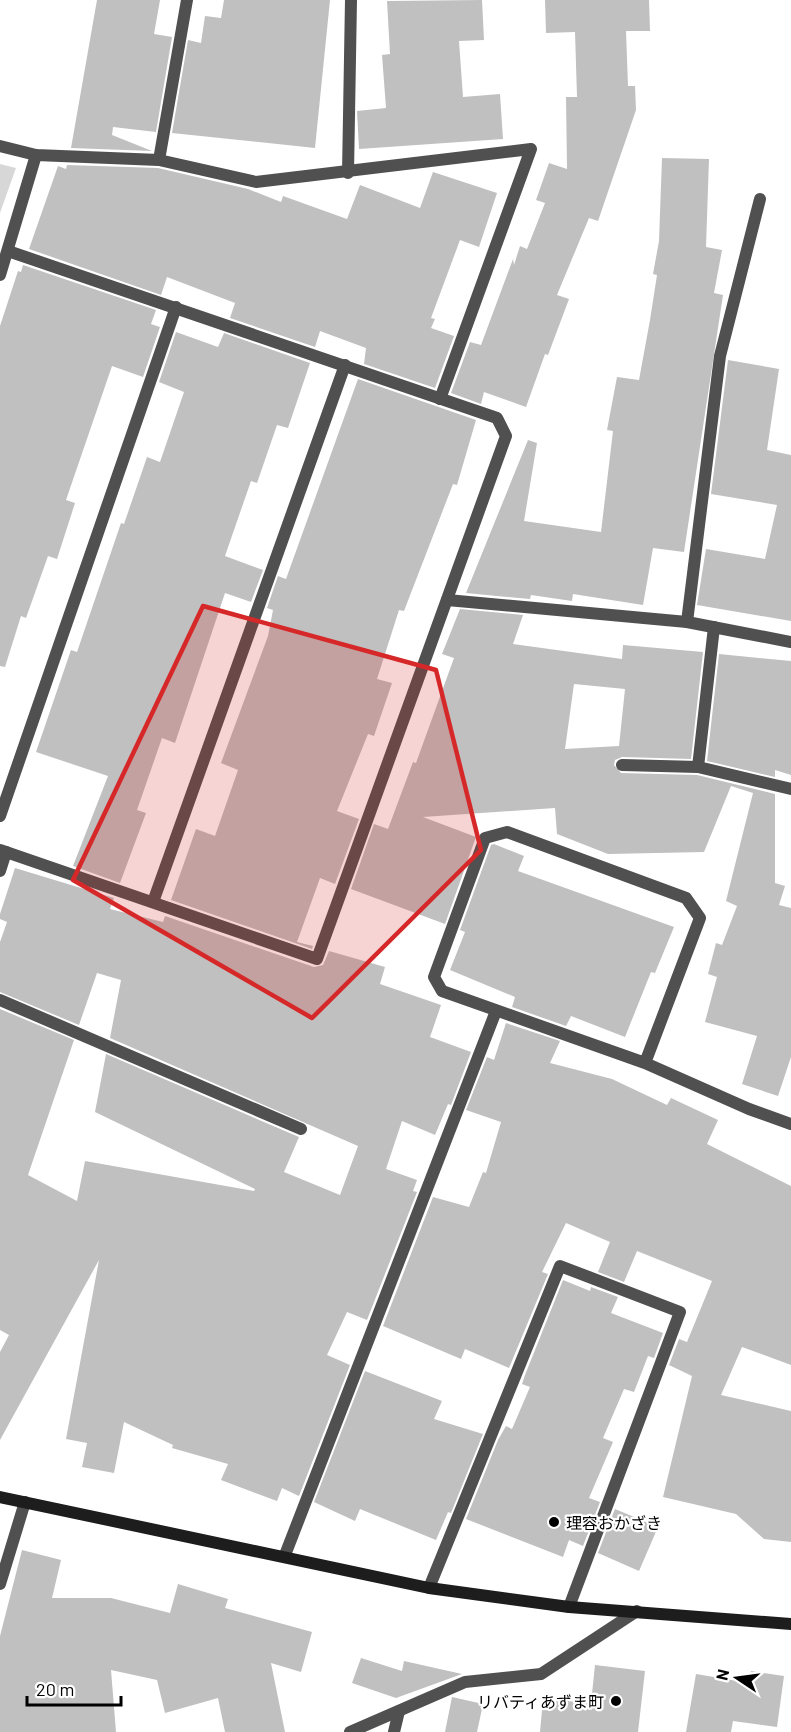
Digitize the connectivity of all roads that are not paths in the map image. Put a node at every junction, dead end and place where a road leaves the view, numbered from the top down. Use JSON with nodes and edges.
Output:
{"nodes":[{"id":1,"x":187,"y":0,"type":"edge"},
{"id":2,"x":351,"y":0,"type":"edge"},
{"id":3,"x":0,"y":146,"type":"edge"},
{"id":4,"x":36,"y":155,"type":"junction"},
{"id":5,"x":159,"y":160,"type":"junction"},
{"id":6,"x":348,"y":172,"type":"junction"},
{"id":7,"x":760,"y":199,"type":"dead end"},
{"id":8,"x":8,"y":251,"type":"junction"},
{"id":9,"x":0,"y":275,"type":"edge"},
{"id":10,"x":176,"y":307,"type":"junction"},
{"id":11,"x":345,"y":364,"type":"junction"},
{"id":12,"x":440,"y":399,"type":"junction"},
{"id":13,"x":447,"y":600,"type":"junction"},
{"id":14,"x":687,"y":622,"type":"junction"},
{"id":15,"x":714,"y":627,"type":"junction"},
{"id":16,"x":791,"y":642,"type":"edge"},
{"id":17,"x":622,"y":765,"type":"dead end"},
{"id":18,"x":698,"y":767,"type":"junction"},
{"id":19,"x":791,"y":789,"type":"edge"},
{"id":20,"x":0,"y":816,"type":"edge"},
{"id":21,"x":3,"y":851,"type":"edge"},
{"id":22,"x":0,"y":872,"type":"edge"},
{"id":23,"x":153,"y":902,"type":"junction"},
{"id":24,"x":0,"y":1000,"type":"edge"},
{"id":25,"x":496,"y":1011,"type":"junction"},
{"id":26,"x":645,"y":1063,"type":"junction"},
{"id":27,"x":791,"y":1124,"type":"edge"},
{"id":28,"x":301,"y":1128,"type":"dead end"},
{"id":29,"x":0,"y":1497,"type":"edge"},
{"id":30,"x":25,"y":1502,"type":"junction"},
{"id":31,"x":285,"y":1555,"type":"junction"},
{"id":32,"x":0,"y":1584,"type":"edge"},
{"id":33,"x":429,"y":1588,"type":"junction"},
{"id":34,"x":569,"y":1607,"type":"junction"},
{"id":35,"x":637,"y":1611,"type":"junction"},
{"id":36,"x":791,"y":1624,"type":"edge"},
{"id":37,"x":399,"y":1712,"type":"junction"},
{"id":38,"x":350,"y":1732,"type":"edge"},
{"id":39,"x":394,"y":1732,"type":"edge"}],
"edges":[{"from":1,"to":5,"type":"lane"},
{"from":2,"to":6,"type":"lane"},
{"from":3,"to":4,"type":"lane"},
{"from":4,"to":5,"type":"lane"},
{"from":4,"to":8,"type":"lane"},
{"from":5,"to":6,"type":"lane"},
{"from":6,"to":12,"type":"lane"},
{"from":7,"to":14,"type":"lane"},
{"from":8,"to":9,"type":"lane"},
{"from":8,"to":10,"type":"lane"},
{"from":10,"to":11,"type":"lane"},
{"from":10,"to":20,"type":"lane"},
{"from":11,"to":12,"type":"lane"},
{"from":11,"to":23,"type":"lane"},
{"from":12,"to":13,"type":"lane"},
{"from":13,"to":14,"type":"lane"},
{"from":13,"to":23,"type":"lane"},
{"from":14,"to":15,"type":"lane"},
{"from":15,"to":16,"type":"lane"},
{"from":15,"to":18,"type":"lane"},
{"from":17,"to":18,"type":"lane"},
{"from":18,"to":19,"type":"lane"},
{"from":21,"to":22,"type":"lane"},
{"from":21,"to":23,"type":"lane"},
{"from":24,"to":28,"type":"lane"},
{"from":25,"to":26,"type":"lane"},
{"from":25,"to":26,"type":"lane"},
{"from":25,"to":31,"type":"lane"},
{"from":26,"to":27,"type":"lane"},
{"from":29,"to":30,"type":"street"},
{"from":30,"to":31,"type":"street"},
{"from":30,"to":32,"type":"lane"},
{"from":31,"to":33,"type":"street"},
{"from":33,"to":34,"type":"street"},
{"from":33,"to":34,"type":"lane"},
{"from":34,"to":35,"type":"street"},
{"from":35,"to":36,"type":"street"},
{"from":35,"to":37,"type":"lane"},
{"from":37,"to":38,"type":"lane"},
{"from":37,"to":39,"type":"lane"}]}
